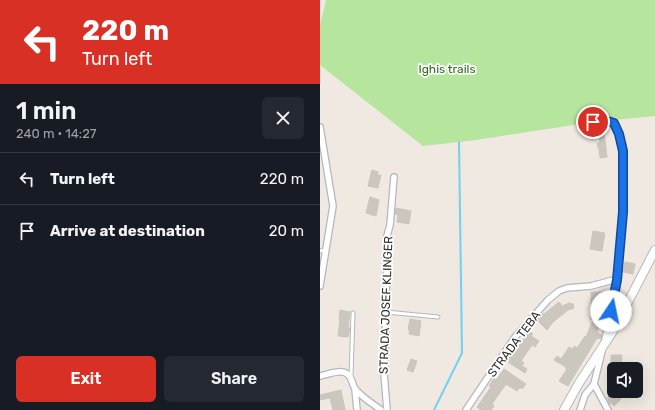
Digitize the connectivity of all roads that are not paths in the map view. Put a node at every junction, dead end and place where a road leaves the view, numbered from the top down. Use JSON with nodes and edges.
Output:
{"nodes":[{"id":1,"x":584,"y":125,"type":"dead end"},
{"id":2,"x":320,"y":127,"type":"edge"},
{"id":3,"x":394,"y":177,"type":"dead end"},
{"id":4,"x":655,"y":250,"type":"edge"},
{"id":5,"x":323,"y":251,"type":"edge"},
{"id":6,"x":617,"y":280,"type":"junction"},
{"id":7,"x":320,"y":286,"type":"edge"},
{"id":8,"x":386,"y":312,"type":"junction"},
{"id":9,"x":353,"y":313,"type":"dead end"},
{"id":10,"x":438,"y":317,"type":"dead end"},
{"id":11,"x":603,"y":346,"type":"junction"},
{"id":12,"x":320,"y":376,"type":"edge"},
{"id":13,"x":351,"y":377,"type":"junction"},
{"id":14,"x":594,"y":384,"type":"junction"},
{"id":15,"x":355,"y":389,"type":"junction"},
{"id":16,"x":357,"y":410,"type":"edge"},
{"id":17,"x":381,"y":410,"type":"edge"},
{"id":18,"x":387,"y":410,"type":"edge"},
{"id":19,"x":466,"y":410,"type":"edge"},
{"id":20,"x":564,"y":410,"type":"edge"},
{"id":21,"x":580,"y":410,"type":"edge"},
{"id":22,"x":608,"y":410,"type":"edge"}],
"edges":[{"from":1,"to":6,"type":"street"},
{"from":2,"to":5,"type":"street"},
{"from":3,"to":8,"type":"street","name":"STRADA JOSEF KLINGER"},
{"from":4,"to":11,"type":"street"},
{"from":5,"to":7,"type":"street"},
{"from":6,"to":11,"type":"street"},
{"from":6,"to":19,"type":"street","name":"STRADA TEBA"},
{"from":8,"to":10,"type":"lane"},
{"from":8,"to":18,"type":"street","name":"STRADA JOSEF KLINGER"},
{"from":9,"to":13,"type":"lane"},
{"from":11,"to":14,"type":"street"},
{"from":11,"to":20,"type":"street"},
{"from":12,"to":13,"type":"street"},
{"from":13,"to":15,"type":"street"},
{"from":14,"to":21,"type":"street"},
{"from":14,"to":22,"type":"street"},
{"from":15,"to":16,"type":"street"},
{"from":15,"to":17,"type":"street"}]}
